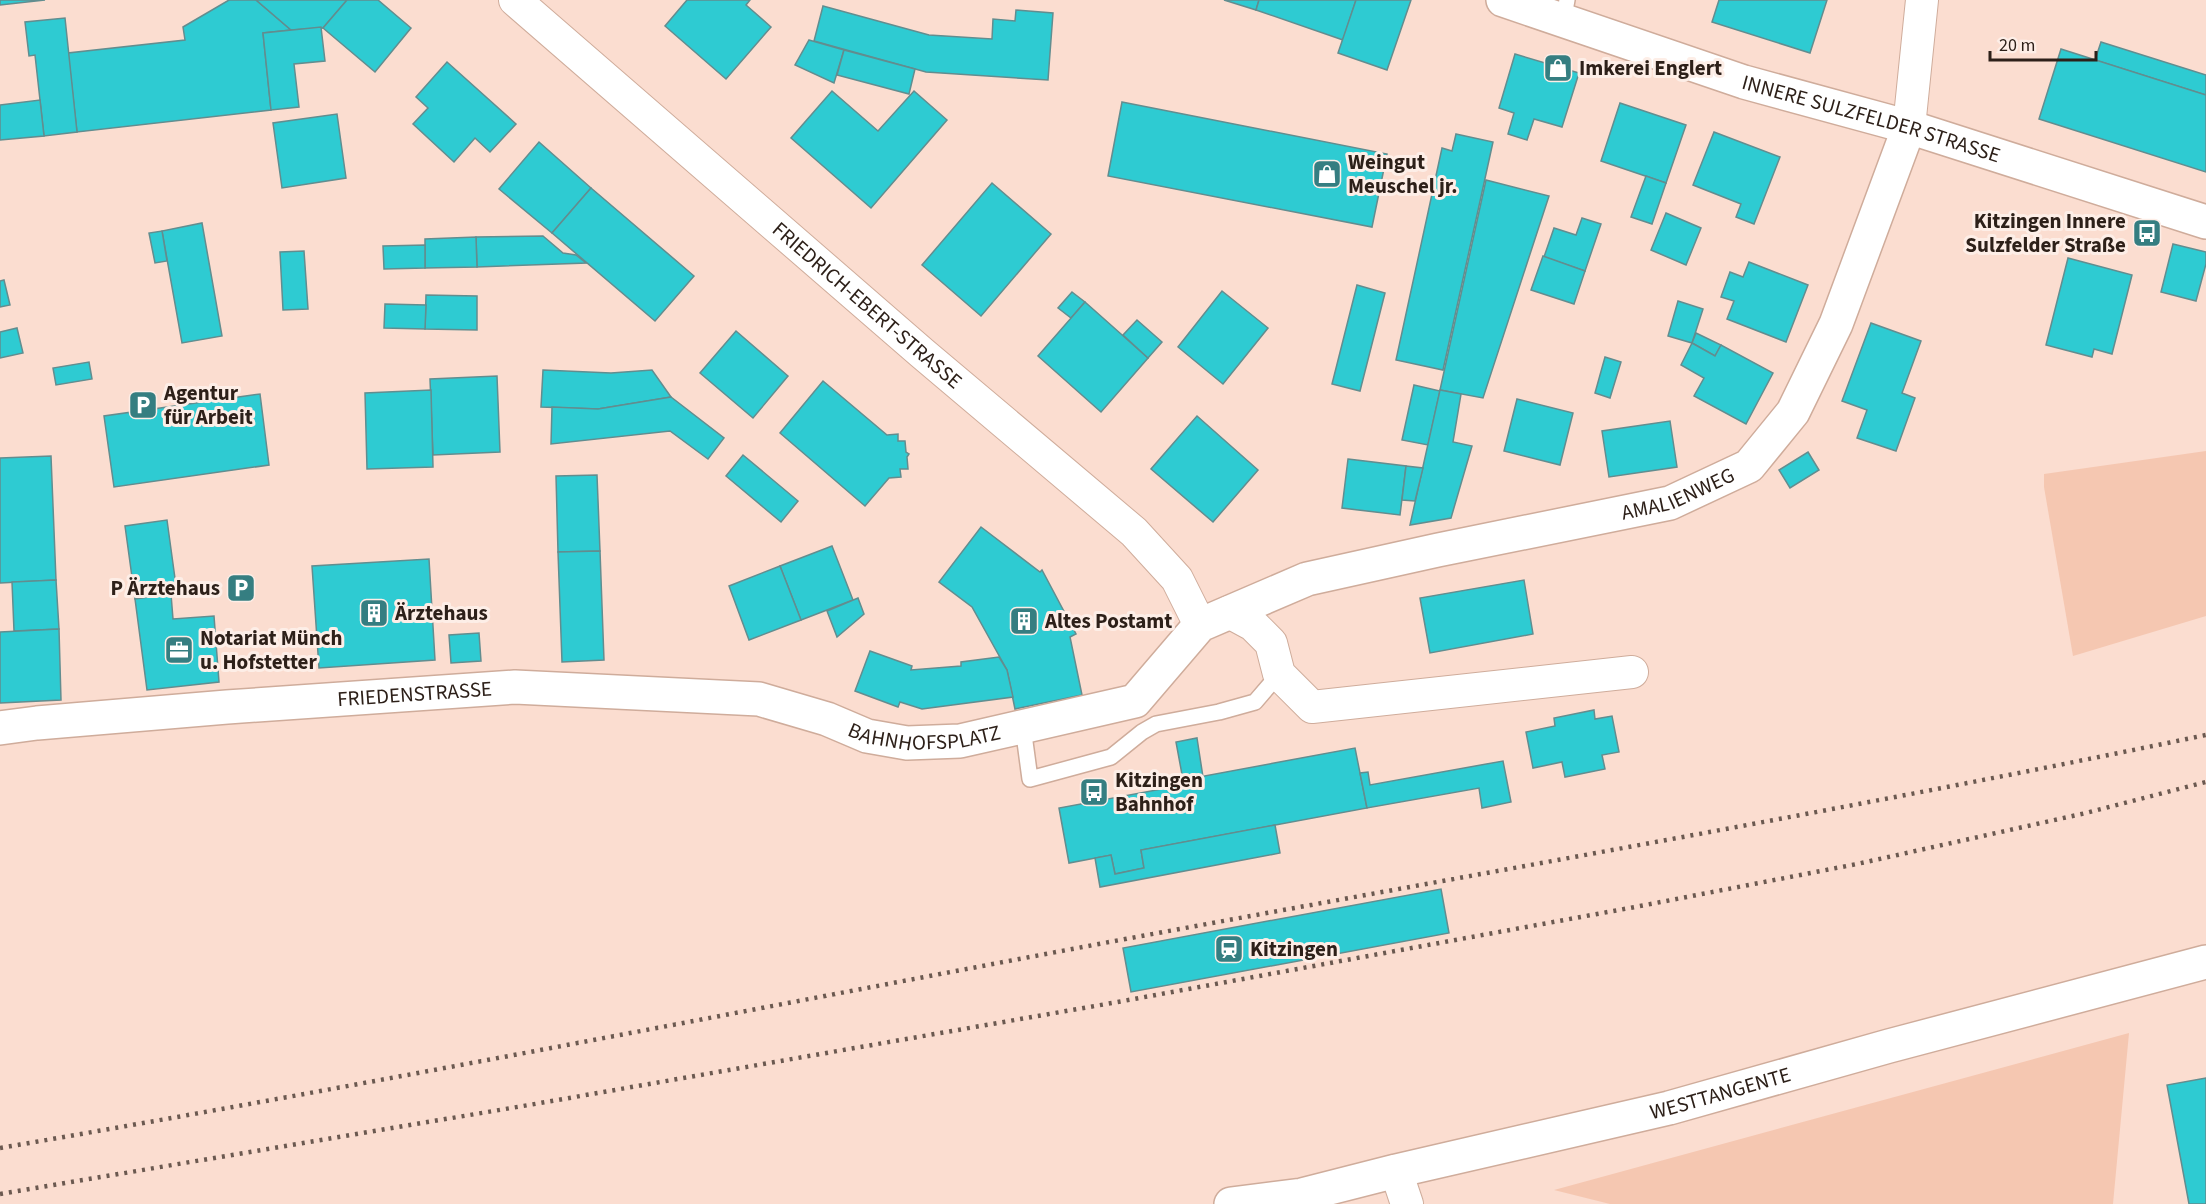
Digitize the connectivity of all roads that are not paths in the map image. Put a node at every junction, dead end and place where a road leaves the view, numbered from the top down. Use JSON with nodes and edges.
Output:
{"nodes":[{"id":1,"x":515,"y":0,"type":"edge"},
{"id":2,"x":1503,"y":0,"type":"edge"},
{"id":3,"x":1922,"y":0,"type":"edge"},
{"id":4,"x":1565,"y":11,"type":"edge"},
{"id":5,"x":1909,"y":127,"type":"junction"},
{"id":6,"x":2206,"y":222,"type":"edge"},
{"id":7,"x":1307,"y":579,"type":"joint"},
{"id":8,"x":1229,"y":612,"type":"junction"},
{"id":9,"x":1200,"y":625,"type":"junction"},
{"id":10,"x":1632,"y":672,"type":"dead end"},
{"id":11,"x":1279,"y":674,"type":"junction"},
{"id":12,"x":1138,"y":717,"type":"junction"},
{"id":13,"x":827,"y":719,"type":"joint"},
{"id":14,"x":1023,"y":727,"type":"junction"},
{"id":15,"x":0,"y":729,"type":"edge"},
{"id":16,"x":2206,"y":962,"type":"edge"},
{"id":17,"x":1396,"y":1171,"type":"junction"},
{"id":18,"x":1232,"y":1204,"type":"edge"},
{"id":19,"x":1407,"y":1204,"type":"edge"}],
"edges":[{"from":1,"to":9,"type":"street","name":"FRIEDRICH-EBERT-STRASSE"},
{"from":2,"to":4,"type":"street","name":"INNERE SULZFELDER STRASSE"},
{"from":3,"to":5,"type":"street"},
{"from":4,"to":5,"type":"street","name":"INNERE SULZFELDER STRASSE"},
{"from":5,"to":6,"type":"street","name":"INNERE SULZFELDER STRASSE"},
{"from":5,"to":7,"type":"street","name":"AMALIENWEG"},
{"from":7,"to":8,"type":"street","name":"BAHNHOFSPLATZ"},
{"from":8,"to":9,"type":"street","name":"BAHNHOFSPLATZ"},
{"from":8,"to":11,"type":"street"},
{"from":9,"to":12,"type":"street","name":"BAHNHOFSPLATZ"},
{"from":10,"to":11,"type":"street"},
{"from":11,"to":12,"type":"lane"},
{"from":12,"to":14,"type":"street","name":"BAHNHOFSPLATZ"},
{"from":12,"to":14,"type":"lane","name":"BAHNHOFSPLATZ"},
{"from":13,"to":14,"type":"street","name":"BAHNHOFSPLATZ"},
{"from":13,"to":15,"type":"street","name":"FRIEDENSTRASSE"},
{"from":16,"to":17,"type":"street","name":"WESTTANGENTE"},
{"from":17,"to":18,"type":"street","name":"WESTTANGENTE"},
{"from":17,"to":19,"type":"street"}]}
